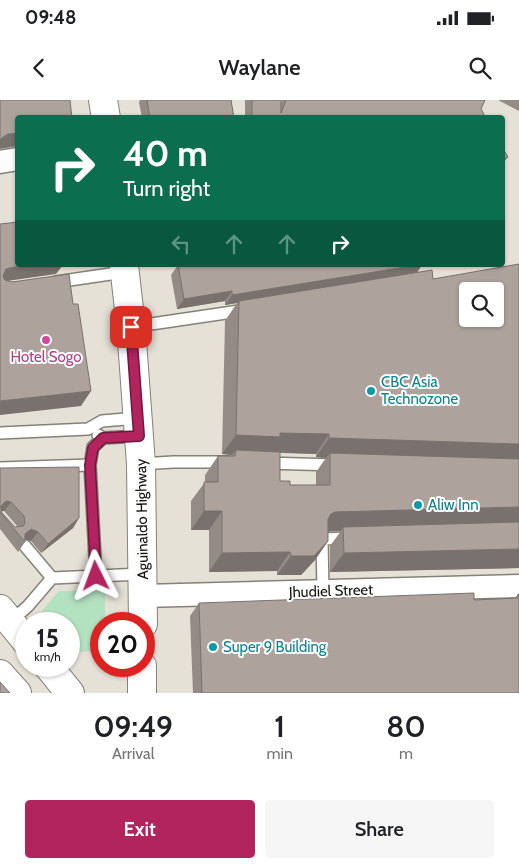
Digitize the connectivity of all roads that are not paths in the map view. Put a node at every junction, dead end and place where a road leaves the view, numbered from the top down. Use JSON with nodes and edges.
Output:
{"nodes":[{"id":1,"x":103,"y":100,"type":"edge"},
{"id":2,"x":106,"y":115,"type":"edge"},
{"id":3,"x":15,"y":160,"type":"edge"},
{"id":4,"x":0,"y":162,"type":"edge"},
{"id":5,"x":124,"y":269,"type":"edge"},
{"id":6,"x":44,"y":284,"type":"edge"},
{"id":7,"x":255,"y":308,"type":"edge"},
{"id":8,"x":131,"y":327,"type":"junction"},
{"id":9,"x":139,"y":427,"type":"junction"},
{"id":10,"x":88,"y":429,"type":"junction"},
{"id":11,"x":0,"y":433,"type":"edge"},
{"id":12,"x":103,"y":438,"type":"junction"},
{"id":13,"x":141,"y":464,"type":"junction"},
{"id":14,"x":90,"y":465,"type":"junction"},
{"id":15,"x":352,"y":466,"type":"edge"},
{"id":16,"x":0,"y":468,"type":"edge"},
{"id":17,"x":361,"y":538,"type":"edge"},
{"id":18,"x":25,"y":546,"type":"edge"},
{"id":19,"x":96,"y":576,"type":"junction"},
{"id":20,"x":52,"y":578,"type":"junction"},
{"id":21,"x":143,"y":585,"type":"junction"},
{"id":22,"x":519,"y":586,"type":"edge"},
{"id":23,"x":323,"y":591,"type":"junction"},
{"id":24,"x":143,"y":612,"type":"edge"},
{"id":25,"x":12,"y":624,"type":"edge"},
{"id":26,"x":0,"y":674,"type":"edge"},
{"id":27,"x":57,"y":677,"type":"edge"},
{"id":28,"x":142,"y":677,"type":"edge"},
{"id":29,"x":17,"y":693,"type":"edge"},
{"id":30,"x":70,"y":693,"type":"edge"},
{"id":31,"x":142,"y":693,"type":"edge"}],
"edges":[{"from":1,"to":2,"type":"main road"},
{"from":3,"to":4,"type":"street"},
{"from":5,"to":6,"type":"lane"},
{"from":5,"to":8,"type":"main road","name":"Aguinaldo Highway"},
{"from":7,"to":8,"type":"lane"},
{"from":8,"to":9,"type":"main road","name":"Aguinaldo Highway"},
{"from":9,"to":10,"type":"lane"},
{"from":9,"to":12,"type":"lane"},
{"from":9,"to":13,"type":"main road","name":"Aguinaldo Highway"},
{"from":10,"to":11,"type":"lane"},
{"from":10,"to":12,"type":"lane"},
{"from":12,"to":14,"type":"lane"},
{"from":13,"to":15,"type":"lane"},
{"from":13,"to":21,"type":"main road","name":"Aguinaldo Highway"},
{"from":14,"to":16,"type":"lane"},
{"from":14,"to":19,"type":"lane"},
{"from":17,"to":23,"type":"lane"},
{"from":18,"to":20,"type":"lane"},
{"from":19,"to":20,"type":"lane"},
{"from":19,"to":21,"type":"lane"},
{"from":20,"to":25,"type":"lane"},
{"from":21,"to":23,"type":"street","name":"Jhudiel Street"},
{"from":21,"to":24,"type":"main road","name":"Aguinaldo Highway"},
{"from":22,"to":23,"type":"street","name":"Jhudiel Street"},
{"from":26,"to":29,"type":"main road"},
{"from":27,"to":30,"type":"main road"},
{"from":28,"to":31,"type":"main road"}]}
